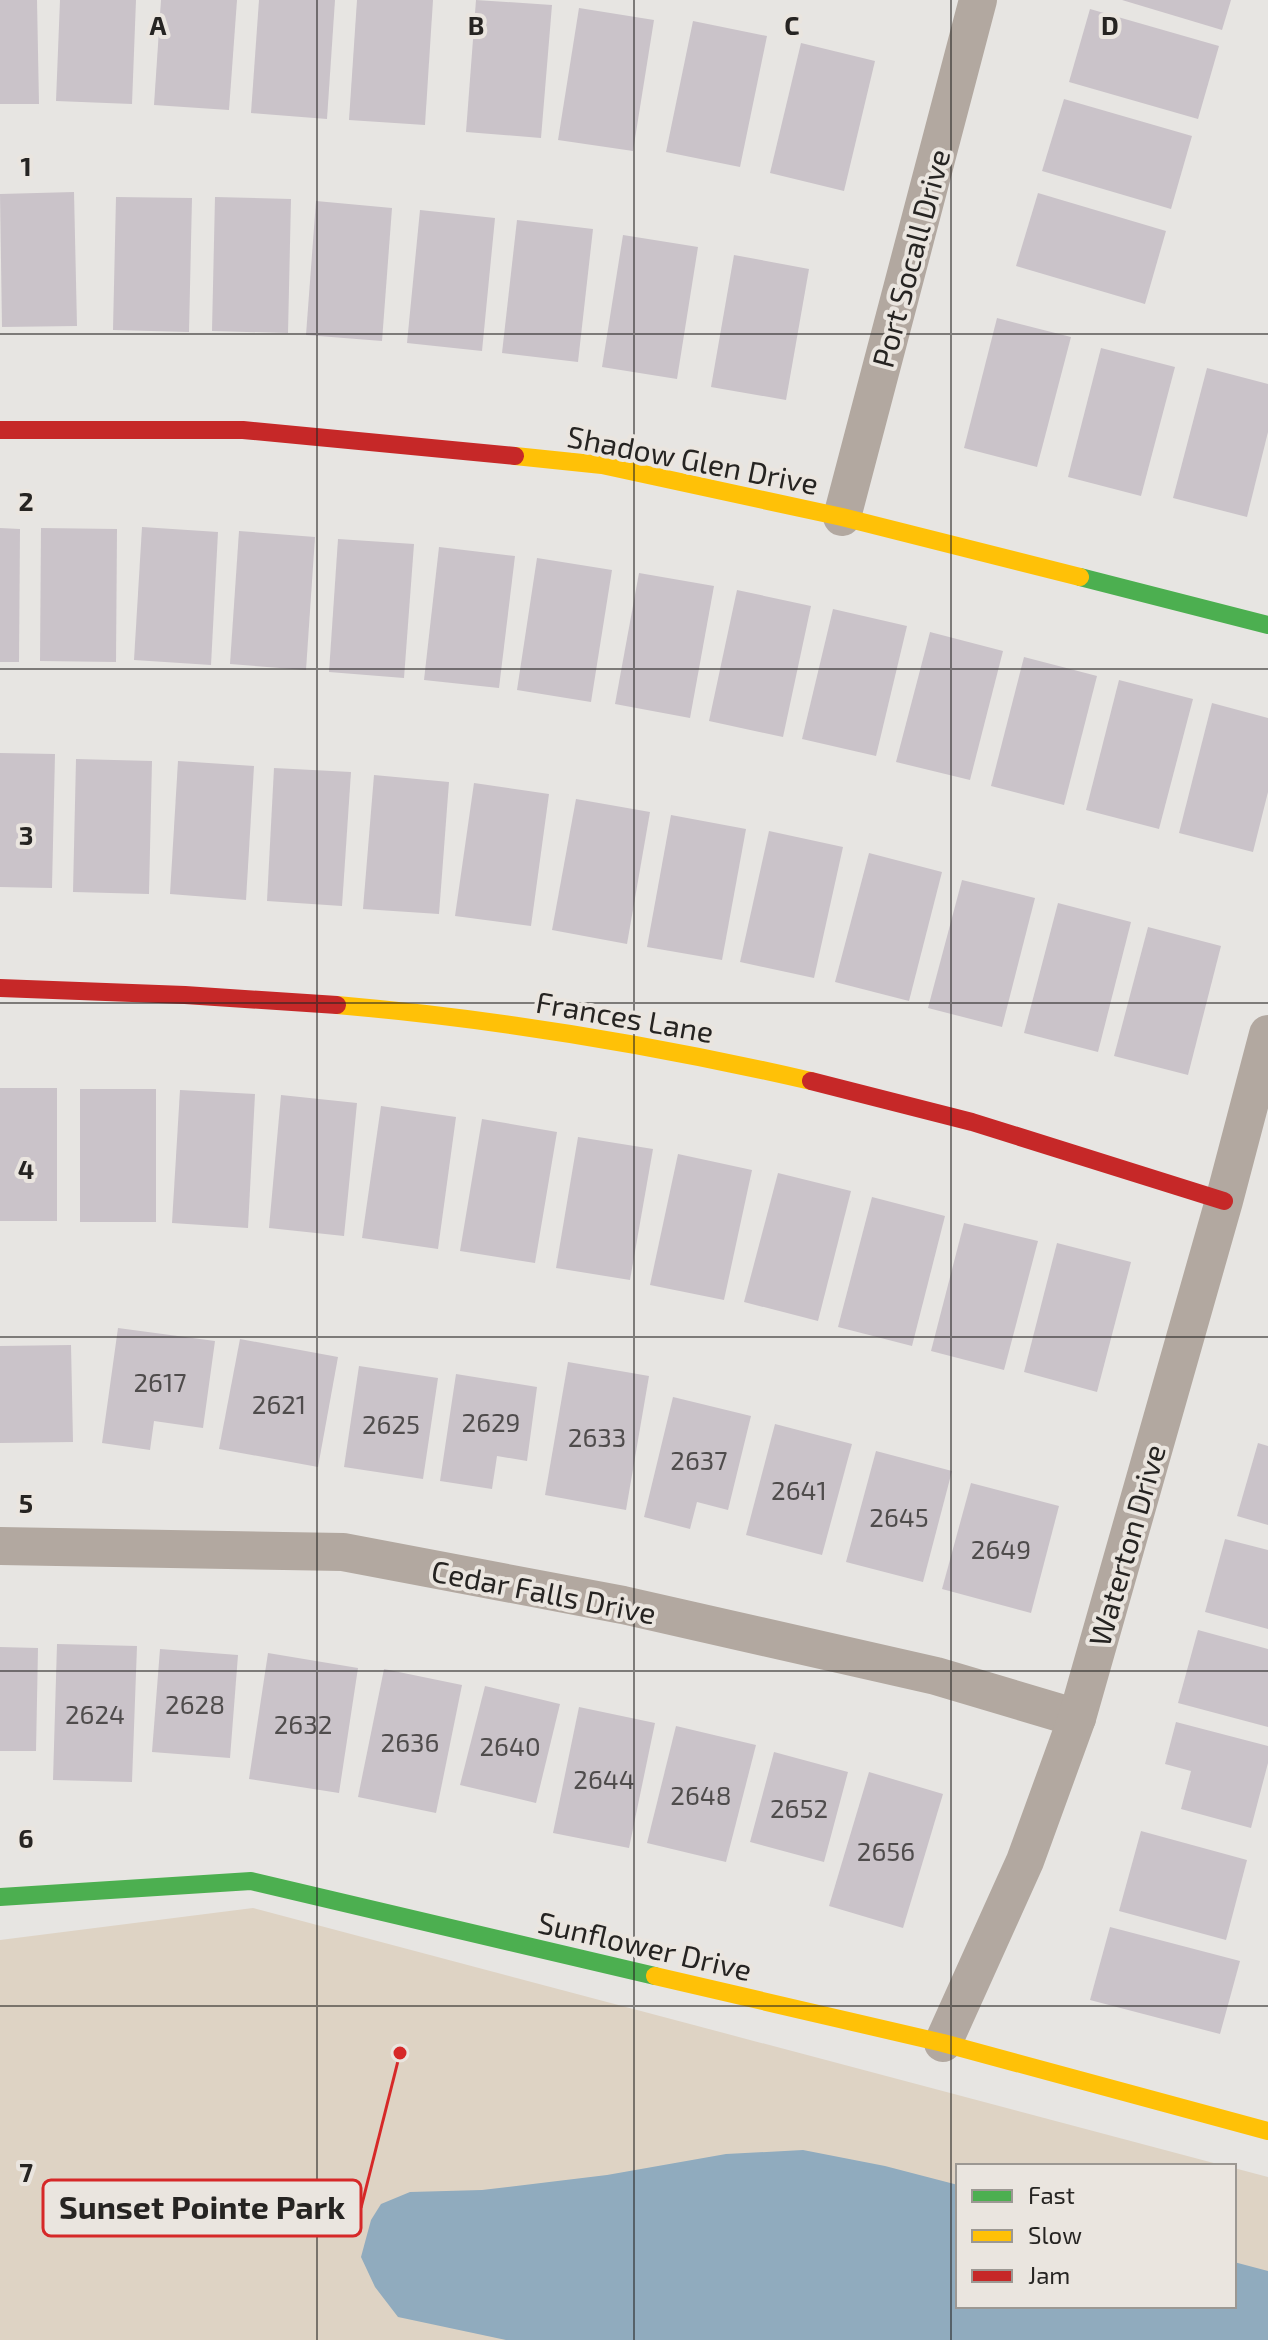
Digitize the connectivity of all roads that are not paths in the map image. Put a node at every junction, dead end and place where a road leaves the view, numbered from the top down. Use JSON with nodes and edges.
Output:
{"nodes":[{"id":1,"x":978,"y":0,"type":"edge"},
{"id":2,"x":0,"y":430,"type":"edge"},
{"id":3,"x":842,"y":517,"type":"junction"},
{"id":4,"x":1268,"y":625,"type":"edge"},
{"id":5,"x":0,"y":988,"type":"edge"},
{"id":6,"x":1268,"y":1034,"type":"edge"},
{"id":7,"x":1224,"y":1201,"type":"junction"},
{"id":8,"x":0,"y":1546,"type":"edge"},
{"id":9,"x":1077,"y":1718,"type":"junction"},
{"id":10,"x":0,"y":1897,"type":"edge"},
{"id":11,"x":943,"y":2043,"type":"junction"},
{"id":12,"x":1268,"y":2131,"type":"edge"}],
"edges":[{"from":1,"to":3,"type":"street","name":"Port Socall Drive"},
{"from":2,"to":3,"type":"street","name":"Shadow Glen Drive"},
{"from":3,"to":4,"type":"street","name":"Shadow Glen Drive"},
{"from":5,"to":7,"type":"street","name":"Frances Lane"},
{"from":6,"to":7,"type":"street","name":"Waterton Drive"},
{"from":7,"to":9,"type":"street","name":"Waterton Drive"},
{"from":8,"to":9,"type":"street","name":"Cedar Falls Drive"},
{"from":9,"to":11,"type":"street","name":"Waterton Drive"},
{"from":10,"to":11,"type":"street","name":"Sunflower Drive"},
{"from":11,"to":12,"type":"street","name":"Sunflower Drive"}]}
